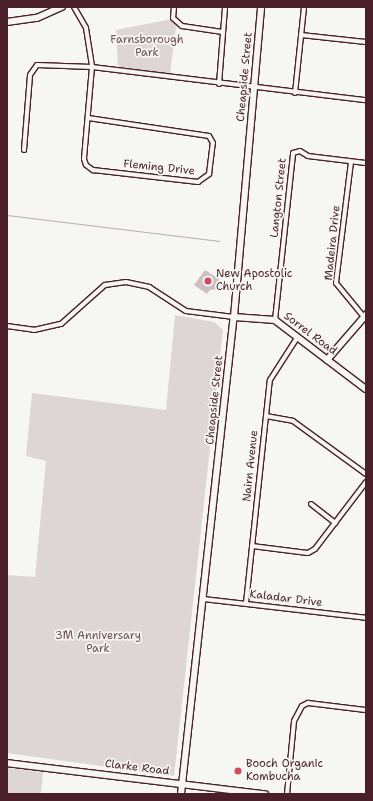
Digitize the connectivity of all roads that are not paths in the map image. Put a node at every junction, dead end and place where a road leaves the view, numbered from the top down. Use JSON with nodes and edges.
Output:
{"nodes":[{"id":1,"x":62,"y":7,"type":"edge"},
{"id":2,"x":74,"y":7,"type":"edge"},
{"id":3,"x":174,"y":7,"type":"edge"},
{"id":4,"x":225,"y":7,"type":"edge"},
{"id":5,"x":261,"y":7,"type":"edge"},
{"id":6,"x":304,"y":7,"type":"edge"},
{"id":7,"x":7,"y":22,"type":"edge"},
{"id":8,"x":223,"y":32,"type":"junction"},
{"id":9,"x":301,"y":35,"type":"junction"},
{"id":10,"x":366,"y":42,"type":"edge"},
{"id":11,"x":92,"y":67,"type":"junction"},
{"id":12,"x":219,"y":84,"type":"junction"},
{"id":13,"x":254,"y":87,"type":"junction"},
{"id":14,"x":295,"y":93,"type":"junction"},
{"id":15,"x":366,"y":100,"type":"edge"},
{"id":16,"x":88,"y":118,"type":"junction"},
{"id":17,"x":24,"y":150,"type":"dead end"},
{"id":18,"x":351,"y":162,"type":"junction"},
{"id":19,"x":366,"y":163,"type":"edge"},
{"id":20,"x":365,"y":316,"type":"edge"},
{"id":21,"x":234,"y":317,"type":"junction"},
{"id":22,"x":274,"y":320,"type":"junction"},
{"id":23,"x":7,"y":326,"type":"edge"},
{"id":24,"x":298,"y":338,"type":"junction"},
{"id":25,"x":327,"y":360,"type":"junction"},
{"id":26,"x":366,"y":389,"type":"edge"},
{"id":27,"x":266,"y":416,"type":"junction"},
{"id":28,"x":366,"y":474,"type":"edge"},
{"id":29,"x":366,"y":482,"type":"edge"},
{"id":30,"x":311,"y":504,"type":"dead end"},
{"id":31,"x":335,"y":523,"type":"junction"},
{"id":32,"x":252,"y":546,"type":"junction"},
{"id":33,"x":203,"y":599,"type":"junction"},
{"id":34,"x":246,"y":604,"type":"junction"},
{"id":35,"x":366,"y":618,"type":"edge"},
{"id":36,"x":366,"y":710,"type":"edge"},
{"id":37,"x":7,"y":763,"type":"edge"},
{"id":38,"x":182,"y":784,"type":"junction"},
{"id":39,"x":181,"y":794,"type":"edge"},
{"id":40,"x":265,"y":794,"type":"edge"},
{"id":41,"x":287,"y":794,"type":"edge"}],
"edges":[{"from":1,"to":7,"type":"street"},
{"from":2,"to":11,"type":"street","name":"Fleming Drive"},
{"from":3,"to":8,"type":"street"},
{"from":4,"to":8,"type":"street"},
{"from":5,"to":13,"type":"street","name":"Cheapside Street"},
{"from":6,"to":9,"type":"street"},
{"from":8,"to":12,"type":"street"},
{"from":9,"to":10,"type":"street"},
{"from":9,"to":14,"type":"street"},
{"from":11,"to":12,"type":"street"},
{"from":11,"to":16,"type":"street","name":"Fleming Drive"},
{"from":11,"to":17,"type":"street"},
{"from":12,"to":13,"type":"street"},
{"from":13,"to":14,"type":"street"},
{"from":13,"to":21,"type":"street","name":"Cheapside Street"},
{"from":14,"to":15,"type":"street"},
{"from":16,"to":16,"type":"street","name":"Fleming Drive"},
{"from":18,"to":19,"type":"street","name":"Langton Street"},
{"from":18,"to":20,"type":"street","name":"Madeira Drive"},
{"from":18,"to":22,"type":"street","name":"Langton Street"},
{"from":20,"to":25,"type":"street"},
{"from":21,"to":22,"type":"street","name":"Sorrel Road"},
{"from":21,"to":23,"type":"street"},
{"from":21,"to":33,"type":"street","name":"Cheapside Street"},
{"from":22,"to":24,"type":"street","name":"Sorrel Road"},
{"from":24,"to":25,"type":"street","name":"Sorrel Road"},
{"from":24,"to":27,"type":"street","name":"Nairn Avenue"},
{"from":25,"to":26,"type":"street","name":"Sorrel Road"},
{"from":27,"to":28,"type":"street"},
{"from":27,"to":32,"type":"street","name":"Nairn Avenue"},
{"from":29,"to":31,"type":"street"},
{"from":30,"to":31,"type":"street"},
{"from":31,"to":32,"type":"street"},
{"from":32,"to":34,"type":"street","name":"Nairn Avenue"},
{"from":33,"to":34,"type":"street","name":"Kaladar Drive"},
{"from":33,"to":38,"type":"street","name":"Cheapside Street"},
{"from":34,"to":35,"type":"street","name":"Kaladar Drive"},
{"from":36,"to":41,"type":"street"},
{"from":37,"to":38,"type":"street","name":"Clarke Road"},
{"from":38,"to":39,"type":"street","name":"Cheapside Street"},
{"from":38,"to":40,"type":"street","name":"Clarke Road"}]}
